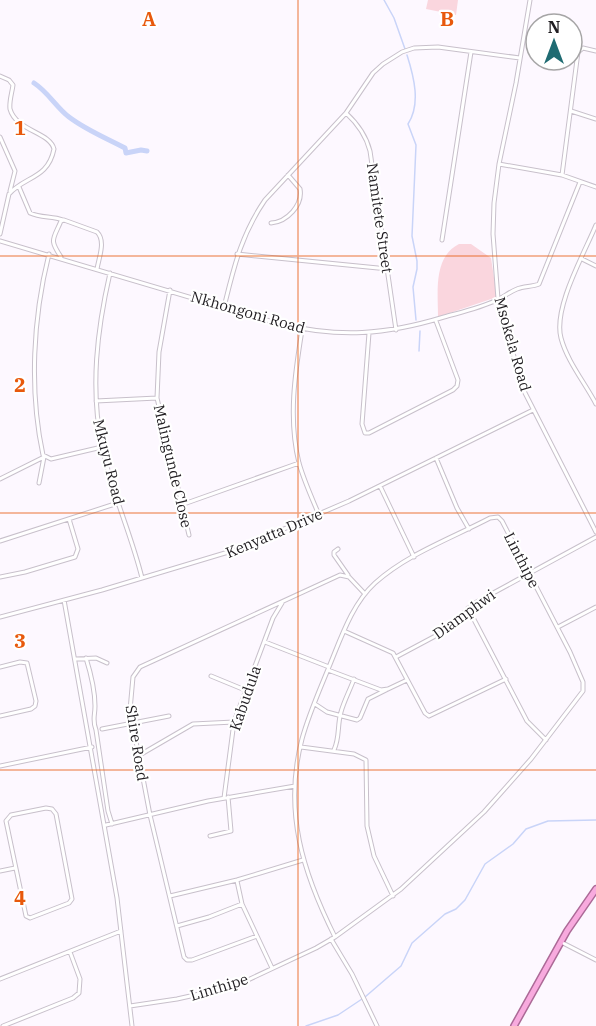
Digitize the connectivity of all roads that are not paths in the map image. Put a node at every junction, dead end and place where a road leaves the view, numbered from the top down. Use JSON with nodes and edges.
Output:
{"nodes":[{"id":1,"x":530,"y":0,"type":"edge"},
{"id":2,"x":596,"y":51,"type":"edge"},
{"id":3,"x":471,"y":52,"type":"junction"},
{"id":4,"x":520,"y":58,"type":"junction"},
{"id":5,"x":0,"y":76,"type":"edge"},
{"id":6,"x":571,"y":111,"type":"junction"},
{"id":7,"x":346,"y":113,"type":"junction"},
{"id":8,"x":596,"y":119,"type":"edge"},
{"id":9,"x":0,"y":137,"type":"edge"},
{"id":10,"x":499,"y":164,"type":"junction"},
{"id":11,"x":288,"y":175,"type":"junction"},
{"id":12,"x":562,"y":175,"type":"junction"},
{"id":13,"x":580,"y":182,"type":"junction"},
{"id":14,"x":19,"y":186,"type":"junction"},
{"id":15,"x":596,"y":188,"type":"edge"},
{"id":16,"x":9,"y":194,"type":"junction"},
{"id":17,"x":64,"y":220,"type":"junction"},
{"id":18,"x":271,"y":223,"type":"dead end"},
{"id":19,"x":596,"y":225,"type":"edge"},
{"id":20,"x":0,"y":234,"type":"edge"},
{"id":21,"x":442,"y":240,"type":"dead end"},
{"id":22,"x":0,"y":241,"type":"edge"},
{"id":23,"x":49,"y":254,"type":"junction"},
{"id":24,"x":237,"y":254,"type":"junction"},
{"id":25,"x":61,"y":258,"type":"junction"},
{"id":26,"x":582,"y":259,"type":"junction"},
{"id":27,"x":596,"y":266,"type":"edge"},
{"id":28,"x":97,"y":269,"type":"junction"},
{"id":29,"x":388,"y":269,"type":"junction"},
{"id":30,"x":110,"y":273,"type":"junction"},
{"id":31,"x":170,"y":290,"type":"junction"},
{"id":32,"x":498,"y":299,"type":"junction"},
{"id":33,"x":225,"y":307,"type":"junction"},
{"id":34,"x":435,"y":320,"type":"junction"},
{"id":35,"x":302,"y":329,"type":"junction"},
{"id":36,"x":396,"y":330,"type":"junction"},
{"id":37,"x":369,"y":333,"type":"junction"},
{"id":38,"x":594,"y":395,"type":"edge"},
{"id":39,"x":157,"y":398,"type":"junction"},
{"id":40,"x":96,"y":401,"type":"junction"},
{"id":41,"x":596,"y":404,"type":"edge"},
{"id":42,"x":533,"y":410,"type":"junction"},
{"id":43,"x":102,"y":447,"type":"junction"},
{"id":44,"x":44,"y":457,"type":"junction"},
{"id":45,"x":435,"y":458,"type":"junction"},
{"id":46,"x":299,"y":463,"type":"junction"},
{"id":47,"x":0,"y":479,"type":"edge"},
{"id":48,"x":39,"y":483,"type":"dead end"},
{"id":49,"x":380,"y":486,"type":"junction"},
{"id":50,"x":118,"y":503,"type":"junction"},
{"id":51,"x":181,"y":505,"type":"junction"},
{"id":52,"x":319,"y":515,"type":"junction"},
{"id":53,"x":68,"y":519,"type":"junction"},
{"id":54,"x":469,"y":529,"type":"junction"},
{"id":55,"x":596,"y":532,"type":"edge"},
{"id":56,"x":189,"y":536,"type":"dead end"},
{"id":57,"x":596,"y":537,"type":"edge"},
{"id":58,"x":0,"y":541,"type":"edge"},
{"id":59,"x":338,"y":549,"type":"dead end"},
{"id":60,"x":414,"y":557,"type":"junction"},
{"id":61,"x":529,"y":573,"type":"junction"},
{"id":62,"x":0,"y":577,"type":"edge"},
{"id":63,"x":349,"y":577,"type":"junction"},
{"id":64,"x":142,"y":578,"type":"junction"},
{"id":65,"x":365,"y":594,"type":"junction"},
{"id":66,"x":64,"y":600,"type":"junction"},
{"id":67,"x":282,"y":602,"type":"junction"},
{"id":68,"x":596,"y":607,"type":"edge"},
{"id":69,"x":468,"y":608,"type":"junction"},
{"id":70,"x":0,"y":617,"type":"edge"},
{"id":71,"x":557,"y":628,"type":"junction"},
{"id":72,"x":344,"y":631,"type":"junction"},
{"id":73,"x":265,"y":642,"type":"junction"},
{"id":74,"x":396,"y":657,"type":"junction"},
{"id":75,"x":86,"y":658,"type":"junction"},
{"id":76,"x":76,"y":659,"type":"junction"},
{"id":77,"x":107,"y":663,"type":"dead end"},
{"id":78,"x":0,"y":667,"type":"edge"},
{"id":79,"x":329,"y":668,"type":"junction"},
{"id":80,"x":211,"y":676,"type":"dead end"},
{"id":81,"x":506,"y":679,"type":"junction"},
{"id":82,"x":354,"y":680,"type":"junction"},
{"id":83,"x":407,"y":680,"type":"junction"},
{"id":84,"x":388,"y":689,"type":"junction"},
{"id":85,"x":245,"y":690,"type":"junction"},
{"id":86,"x":315,"y":704,"type":"junction"},
{"id":87,"x":0,"y":716,"type":"edge"},
{"id":88,"x":169,"y":716,"type":"dead end"},
{"id":89,"x":340,"y":716,"type":"junction"},
{"id":90,"x":234,"y":722,"type":"junction"},
{"id":91,"x":132,"y":724,"type":"junction"},
{"id":92,"x":102,"y":729,"type":"dead end"},
{"id":93,"x":546,"y":740,"type":"junction"},
{"id":94,"x":300,"y":746,"type":"junction"},
{"id":95,"x":92,"y":747,"type":"junction"},
{"id":96,"x":334,"y":750,"type":"junction"},
{"id":97,"x":138,"y":756,"type":"junction"},
{"id":98,"x":0,"y":766,"type":"edge"},
{"id":99,"x":295,"y":786,"type":"junction"},
{"id":100,"x":226,"y":797,"type":"junction"},
{"id":101,"x":150,"y":815,"type":"junction"},
{"id":102,"x":112,"y":824,"type":"junction"},
{"id":103,"x":105,"y":825,"type":"junction"},
{"id":104,"x":210,"y":836,"type":"dead end"},
{"id":105,"x":303,"y":860,"type":"junction"},
{"id":106,"x":15,"y":868,"type":"junction"},
{"id":107,"x":0,"y":872,"type":"edge"},
{"id":108,"x":237,"y":880,"type":"junction"},
{"id":109,"x":596,"y":889,"type":"edge"},
{"id":110,"x":170,"y":896,"type":"junction"},
{"id":111,"x":393,"y":896,"type":"junction"},
{"id":112,"x":242,"y":904,"type":"junction"},
{"id":113,"x":177,"y":926,"type":"junction"},
{"id":114,"x":121,"y":931,"type":"junction"},
{"id":115,"x":257,"y":936,"type":"junction"},
{"id":116,"x":333,"y":938,"type":"junction"},
{"id":117,"x":561,"y":942,"type":"junction"},
{"id":118,"x":70,"y":952,"type":"junction"},
{"id":119,"x":596,"y":960,"type":"edge"},
{"id":120,"x":272,"y":968,"type":"junction"},
{"id":121,"x":0,"y":979,"type":"edge"},
{"id":122,"x":130,"y":1006,"type":"junction"},
{"id":123,"x":3,"y":1026,"type":"edge"},
{"id":124,"x":132,"y":1026,"type":"edge"},
{"id":125,"x":377,"y":1026,"type":"edge"},
{"id":126,"x":514,"y":1026,"type":"edge"}],
"edges":[{"from":1,"to":4,"type":"street","name":"Msokela Road"},
{"from":2,"to":6,"type":"street"},
{"from":3,"to":4,"type":"street"},
{"from":3,"to":7,"type":"street"},
{"from":3,"to":21,"type":"street"},
{"from":4,"to":10,"type":"street","name":"Msokela Road"},
{"from":5,"to":14,"type":"street"},
{"from":6,"to":8,"type":"street"},
{"from":6,"to":12,"type":"street"},
{"from":7,"to":11,"type":"street"},
{"from":7,"to":29,"type":"street","name":"Namitete Street"},
{"from":9,"to":16,"type":"street"},
{"from":10,"to":12,"type":"street"},
{"from":10,"to":32,"type":"street","name":"Msokela Road"},
{"from":11,"to":18,"type":"street"},
{"from":11,"to":24,"type":"street"},
{"from":12,"to":13,"type":"street"},
{"from":13,"to":15,"type":"street"},
{"from":13,"to":32,"type":"street","name":"Nkhongoni Road"},
{"from":14,"to":16,"type":"street"},
{"from":14,"to":17,"type":"street"},
{"from":16,"to":20,"type":"street"},
{"from":17,"to":25,"type":"street"},
{"from":17,"to":28,"type":"street"},
{"from":19,"to":26,"type":"street"},
{"from":22,"to":23,"type":"street","name":"Nkhongoni Road"},
{"from":23,"to":25,"type":"street","name":"Nkhongoni Road"},
{"from":23,"to":44,"type":"street"},
{"from":24,"to":29,"type":"street"},
{"from":24,"to":33,"type":"street"},
{"from":25,"to":28,"type":"street","name":"Nkhongoni Road"},
{"from":26,"to":27,"type":"street"},
{"from":26,"to":38,"type":"street"},
{"from":28,"to":30,"type":"street","name":"Nkhongoni Road"},
{"from":29,"to":36,"type":"street","name":"Namitete Street"},
{"from":30,"to":31,"type":"street","name":"Nkhongoni Road"},
{"from":30,"to":40,"type":"street","name":"Mkuyu Road"},
{"from":31,"to":33,"type":"street","name":"Nkhongoni Road"},
{"from":31,"to":39,"type":"street","name":"Malingunde Close"},
{"from":32,"to":34,"type":"street","name":"Nkhongoni Road"},
{"from":32,"to":42,"type":"street","name":"Msokela Road"},
{"from":33,"to":35,"type":"street","name":"Nkhongoni Road"},
{"from":34,"to":36,"type":"street","name":"Nkhongoni Road"},
{"from":34,"to":37,"type":"street"},
{"from":35,"to":37,"type":"street","name":"Nkhongoni Road"},
{"from":35,"to":46,"type":"street"},
{"from":36,"to":37,"type":"street","name":"Nkhongoni Road"},
{"from":38,"to":41,"type":"street"},
{"from":39,"to":40,"type":"street"},
{"from":39,"to":51,"type":"street","name":"Malingunde Close"},
{"from":40,"to":43,"type":"street","name":"Mkuyu Road"},
{"from":42,"to":45,"type":"street","name":"Kenyatta Drive"},
{"from":42,"to":55,"type":"street","name":"Msokela Road"},
{"from":43,"to":44,"type":"street"},
{"from":43,"to":50,"type":"street","name":"Mkuyu Road"},
{"from":44,"to":47,"type":"street"},
{"from":44,"to":48,"type":"street"},
{"from":45,"to":49,"type":"street","name":"Kenyatta Drive"},
{"from":45,"to":54,"type":"street"},
{"from":46,"to":51,"type":"street"},
{"from":46,"to":52,"type":"street"},
{"from":49,"to":52,"type":"street","name":"Kenyatta Drive"},
{"from":49,"to":60,"type":"street"},
{"from":50,"to":53,"type":"street"},
{"from":50,"to":64,"type":"street","name":"Mkuyu Road"},
{"from":51,"to":56,"type":"street","name":"Malingunde Close"},
{"from":52,"to":64,"type":"street","name":"Kenyatta Drive"},
{"from":53,"to":58,"type":"street"},
{"from":53,"to":62,"type":"street"},
{"from":54,"to":60,"type":"street","name":"Linthipe"},
{"from":54,"to":61,"type":"street","name":"Linthipe"},
{"from":57,"to":61,"type":"street","name":"Diamphwi"},
{"from":59,"to":63,"type":"street"},
{"from":60,"to":65,"type":"street","name":"Linthipe"},
{"from":61,"to":69,"type":"street","name":"Diamphwi"},
{"from":61,"to":71,"type":"street","name":"Linthipe"},
{"from":63,"to":65,"type":"street"},
{"from":63,"to":67,"type":"street","name":"Shire Road"},
{"from":64,"to":66,"type":"street","name":"Kenyatta Drive"},
{"from":65,"to":72,"type":"street","name":"Linthipe"},
{"from":66,"to":70,"type":"street","name":"Kenyatta Drive"},
{"from":66,"to":76,"type":"street"},
{"from":67,"to":73,"type":"street","name":"Kabudula"},
{"from":67,"to":91,"type":"street","name":"Shire Road"},
{"from":68,"to":71,"type":"street"},
{"from":69,"to":74,"type":"street","name":"Diamphwi"},
{"from":69,"to":81,"type":"street"},
{"from":71,"to":93,"type":"street","name":"Linthipe"},
{"from":72,"to":74,"type":"street"},
{"from":72,"to":79,"type":"street","name":"Linthipe"},
{"from":73,"to":79,"type":"street"},
{"from":73,"to":85,"type":"street","name":"Kabudula"},
{"from":74,"to":83,"type":"street"},
{"from":75,"to":76,"type":"street"},
{"from":75,"to":77,"type":"street"},
{"from":75,"to":102,"type":"street"},
{"from":76,"to":95,"type":"street"},
{"from":78,"to":87,"type":"street"},
{"from":79,"to":82,"type":"street"},
{"from":79,"to":86,"type":"street","name":"Linthipe"},
{"from":80,"to":85,"type":"street"},
{"from":81,"to":83,"type":"street"},
{"from":81,"to":93,"type":"street"},
{"from":82,"to":84,"type":"street"},
{"from":82,"to":89,"type":"street"},
{"from":83,"to":84,"type":"street"},
{"from":84,"to":89,"type":"street"},
{"from":85,"to":90,"type":"street","name":"Kabudula"},
{"from":86,"to":89,"type":"street"},
{"from":86,"to":94,"type":"street","name":"Linthipe"},
{"from":88,"to":91,"type":"street"},
{"from":89,"to":96,"type":"street"},
{"from":90,"to":97,"type":"street"},
{"from":90,"to":100,"type":"street","name":"Kabudula"},
{"from":91,"to":92,"type":"street"},
{"from":91,"to":97,"type":"street","name":"Shire Road"},
{"from":93,"to":111,"type":"street","name":"Linthipe"},
{"from":94,"to":96,"type":"street"},
{"from":94,"to":99,"type":"street","name":"Linthipe"},
{"from":95,"to":98,"type":"street"},
{"from":95,"to":103,"type":"street"},
{"from":96,"to":111,"type":"street"},
{"from":97,"to":101,"type":"street","name":"Shire Road"},
{"from":99,"to":100,"type":"street"},
{"from":99,"to":105,"type":"street","name":"Linthipe"},
{"from":100,"to":101,"type":"street"},
{"from":100,"to":104,"type":"street","name":"Kabudula"},
{"from":101,"to":102,"type":"street"},
{"from":101,"to":110,"type":"street","name":"Shire Road"},
{"from":102,"to":103,"type":"street"},
{"from":103,"to":114,"type":"street"},
{"from":105,"to":108,"type":"street"},
{"from":105,"to":116,"type":"street","name":"Linthipe"},
{"from":106,"to":106,"type":"street"},
{"from":106,"to":107,"type":"street"},
{"from":108,"to":110,"type":"street"},
{"from":108,"to":112,"type":"street"},
{"from":109,"to":117,"type":"highway"},
{"from":110,"to":113,"type":"street","name":"Shire Road"},
{"from":111,"to":116,"type":"street","name":"Linthipe"},
{"from":112,"to":113,"type":"street"},
{"from":112,"to":115,"type":"street"},
{"from":113,"to":115,"type":"street","name":"Shire Road"},
{"from":114,"to":118,"type":"street"},
{"from":114,"to":122,"type":"street"},
{"from":115,"to":120,"type":"street"},
{"from":116,"to":120,"type":"street","name":"Linthipe"},
{"from":116,"to":125,"type":"street"},
{"from":117,"to":119,"type":"street"},
{"from":117,"to":126,"type":"highway"},
{"from":118,"to":121,"type":"street"},
{"from":118,"to":123,"type":"street"},
{"from":120,"to":122,"type":"street","name":"Linthipe"},
{"from":122,"to":124,"type":"street"}]}
